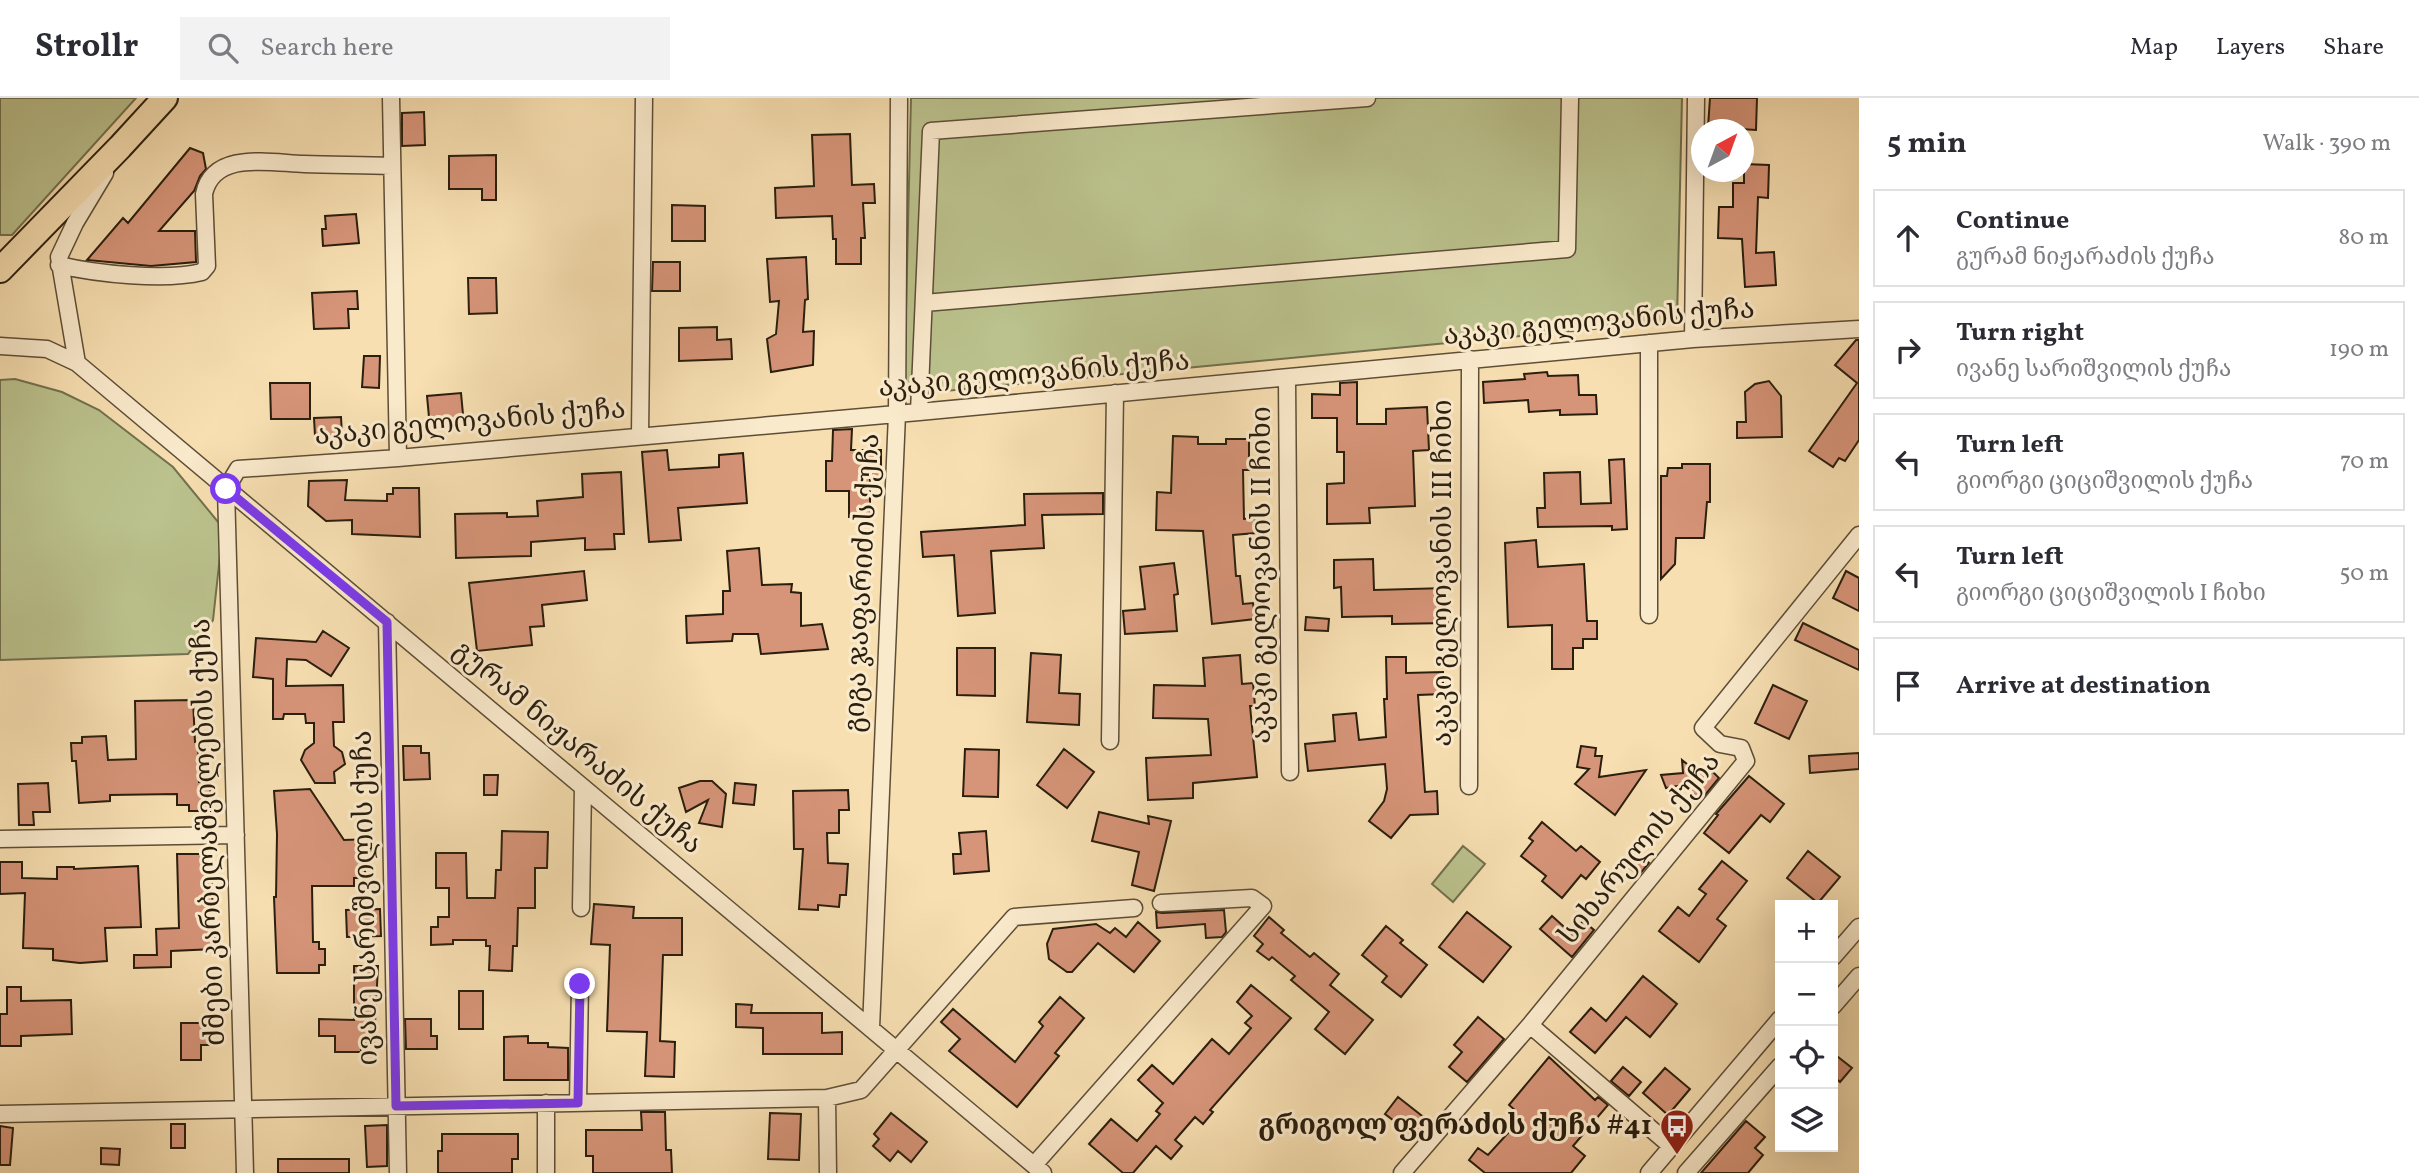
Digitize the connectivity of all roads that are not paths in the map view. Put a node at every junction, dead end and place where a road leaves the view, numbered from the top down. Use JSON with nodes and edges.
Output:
{"nodes":[{"id":1,"x":165,"y":98,"type":"edge"},
{"id":2,"x":391,"y":98,"type":"edge"},
{"id":3,"x":644,"y":98,"type":"edge"},
{"id":4,"x":899,"y":98,"type":"edge"},
{"id":5,"x":1367,"y":98,"type":"edge"},
{"id":6,"x":1570,"y":98,"type":"edge"},
{"id":7,"x":1696,"y":98,"type":"edge"},
{"id":8,"x":120,"y":148,"type":"junction"},
{"id":9,"x":391,"y":166,"type":"junction"},
{"id":10,"x":5,"y":260,"type":"edge"},
{"id":11,"x":59,"y":265,"type":"junction"},
{"id":12,"x":923,"y":303,"type":"junction"},
{"id":13,"x":1859,"y":329,"type":"edge"},
{"id":14,"x":1693,"y":339,"type":"junction"},
{"id":15,"x":1649,"y":343,"type":"junction"},
{"id":16,"x":0,"y":346,"type":"edge"},
{"id":17,"x":1470,"y":359,"type":"junction"},
{"id":18,"x":77,"y":363,"type":"junction"},
{"id":19,"x":1287,"y":379,"type":"junction"},
{"id":20,"x":1115,"y":393,"type":"junction"},
{"id":21,"x":919,"y":412,"type":"junction"},
{"id":22,"x":897,"y":414,"type":"junction"},
{"id":23,"x":640,"y":435,"type":"junction"},
{"id":24,"x":398,"y":458,"type":"junction"},
{"id":25,"x":226,"y":489,"type":"junction"},
{"id":26,"x":1859,"y":535,"type":"edge"},
{"id":27,"x":1649,"y":615,"type":"dead end"},
{"id":28,"x":387,"y":622,"type":"junction"},
{"id":29,"x":1110,"y":741,"type":"dead end"},
{"id":30,"x":1290,"y":772,"type":"dead end"},
{"id":31,"x":1469,"y":786,"type":"dead end"},
{"id":32,"x":583,"y":787,"type":"junction"},
{"id":33,"x":236,"y":835,"type":"junction"},
{"id":34,"x":0,"y":839,"type":"edge"},
{"id":35,"x":1161,"y":903,"type":"dead end"},
{"id":36,"x":581,"y":908,"type":"dead end"},
{"id":37,"x":1134,"y":908,"type":"dead end"},
{"id":38,"x":1859,"y":927,"type":"edge"},
{"id":39,"x":1838,"y":951,"type":"edge"},
{"id":40,"x":1859,"y":976,"type":"edge"},
{"id":41,"x":580,"y":984,"type":"dead end"},
{"id":42,"x":1838,"y":1000,"type":"edge"},
{"id":43,"x":1530,"y":1025,"type":"junction"},
{"id":44,"x":1775,"y":1025,"type":"edge"},
{"id":45,"x":871,"y":1028,"type":"junction"},
{"id":46,"x":896,"y":1050,"type":"junction"},
{"id":47,"x":1775,"y":1072,"type":"edge"},
{"id":48,"x":827,"y":1098,"type":"junction"},
{"id":49,"x":546,"y":1103,"type":"junction"},
{"id":50,"x":578,"y":1103,"type":"junction"},
{"id":51,"x":396,"y":1106,"type":"junction"},
{"id":52,"x":243,"y":1109,"type":"junction"},
{"id":53,"x":0,"y":1114,"type":"edge"},
{"id":54,"x":1671,"y":1146,"type":"junction"},
{"id":55,"x":1654,"y":1168,"type":"edge"},
{"id":56,"x":1039,"y":1169,"type":"edge"},
{"id":57,"x":245,"y":1173,"type":"edge"},
{"id":58,"x":398,"y":1173,"type":"edge"},
{"id":59,"x":546,"y":1173,"type":"edge"},
{"id":60,"x":828,"y":1173,"type":"edge"},
{"id":61,"x":1402,"y":1173,"type":"edge"},
{"id":62,"x":1672,"y":1173,"type":"edge"},
{"id":63,"x":1686,"y":1173,"type":"edge"}],
"edges":[{"from":1,"to":8,"type":"highway"},
{"from":2,"to":9,"type":"street"},
{"from":3,"to":23,"type":"street"},
{"from":4,"to":22,"type":"street","name":"გიგა ჯაფარიძის ქუჩა"},
{"from":5,"to":12,"type":"street"},
{"from":6,"to":12,"type":"street"},
{"from":7,"to":14,"type":"street"},
{"from":8,"to":10,"type":"highway"},
{"from":8,"to":11,"type":"street"},
{"from":9,"to":11,"type":"street"},
{"from":9,"to":24,"type":"street"},
{"from":11,"to":18,"type":"street"},
{"from":12,"to":21,"type":"street"},
{"from":13,"to":14,"type":"street","name":"აკაკი გელოვანის ქუჩა"},
{"from":14,"to":15,"type":"street","name":"აკაკი გელოვანის ქუჩა"},
{"from":15,"to":17,"type":"street","name":"აკაკი გელოვანის ქუჩა"},
{"from":15,"to":27,"type":"street"},
{"from":16,"to":18,"type":"street","name":"გურამ ნიჟარაძის ქუჩა"},
{"from":17,"to":19,"type":"street","name":"აკაკი გელოვანის ქუჩა"},
{"from":17,"to":31,"type":"street","name":"აკაკი გელოვანის III ჩიხი"},
{"from":18,"to":25,"type":"street","name":"გურამ ნიჟარაძის ქუჩა"},
{"from":19,"to":20,"type":"street","name":"აკაკი გელოვანის ქუჩა"},
{"from":19,"to":30,"type":"street","name":"აკაკი გელოვანის II ჩიხი"},
{"from":20,"to":21,"type":"street","name":"აკაკი გელოვანის ქუჩა"},
{"from":20,"to":29,"type":"street"},
{"from":21,"to":22,"type":"street","name":"აკაკი გელოვანის ქუჩა"},
{"from":22,"to":23,"type":"street","name":"აკაკი გელოვანის ქუჩა"},
{"from":22,"to":45,"type":"street","name":"გიგა ჯაფარიძის ქუჩა"},
{"from":23,"to":24,"type":"street","name":"აკაკი გელოვანის ქუჩა"},
{"from":24,"to":25,"type":"street","name":"აკაკი გელოვანის ქუჩა"},
{"from":25,"to":28,"type":"street","name":"გურამ ნიჟარაძის ქუჩა"},
{"from":25,"to":33,"type":"street","name":"ძმები კარბელაშვილების ქუჩა"},
{"from":26,"to":43,"type":"street","name":"სიხარულის ქუჩა"},
{"from":28,"to":32,"type":"street","name":"გურამ ნიჟარაძის ქუჩა"},
{"from":28,"to":51,"type":"street","name":"ივანე სარიშვილის ქუჩა"},
{"from":32,"to":36,"type":"street"},
{"from":32,"to":45,"type":"street","name":"გურამ ნიჟარაძის ქუჩა"},
{"from":33,"to":34,"type":"street"},
{"from":33,"to":52,"type":"street","name":"ძმები კარბელაშვილების ქუჩა"},
{"from":35,"to":56,"type":"street"},
{"from":37,"to":46,"type":"street"},
{"from":38,"to":39,"type":"street"},
{"from":40,"to":42,"type":"street"},
{"from":41,"to":50,"type":"street"},
{"from":43,"to":54,"type":"street"},
{"from":43,"to":61,"type":"street","name":"სიხარულის ქუჩა"},
{"from":44,"to":54,"type":"street"},
{"from":45,"to":46,"type":"street","name":"გურამ ნიჟარაძის ქუჩა"},
{"from":46,"to":48,"type":"street"},
{"from":46,"to":56,"type":"street","name":"გურამ ნიჟარაძის ქუჩა"},
{"from":47,"to":63,"type":"street"},
{"from":48,"to":50,"type":"street"},
{"from":48,"to":60,"type":"street"},
{"from":49,"to":50,"type":"street"},
{"from":49,"to":51,"type":"street"},
{"from":49,"to":59,"type":"street"},
{"from":51,"to":52,"type":"street"},
{"from":51,"to":58,"type":"street","name":"ივანე სარიშვილის ქუჩა"},
{"from":52,"to":53,"type":"street"},
{"from":52,"to":57,"type":"street","name":"ძმები კარბელაშვილების ქუჩა"},
{"from":54,"to":55,"type":"street"},
{"from":55,"to":62,"type":"street"}]}
